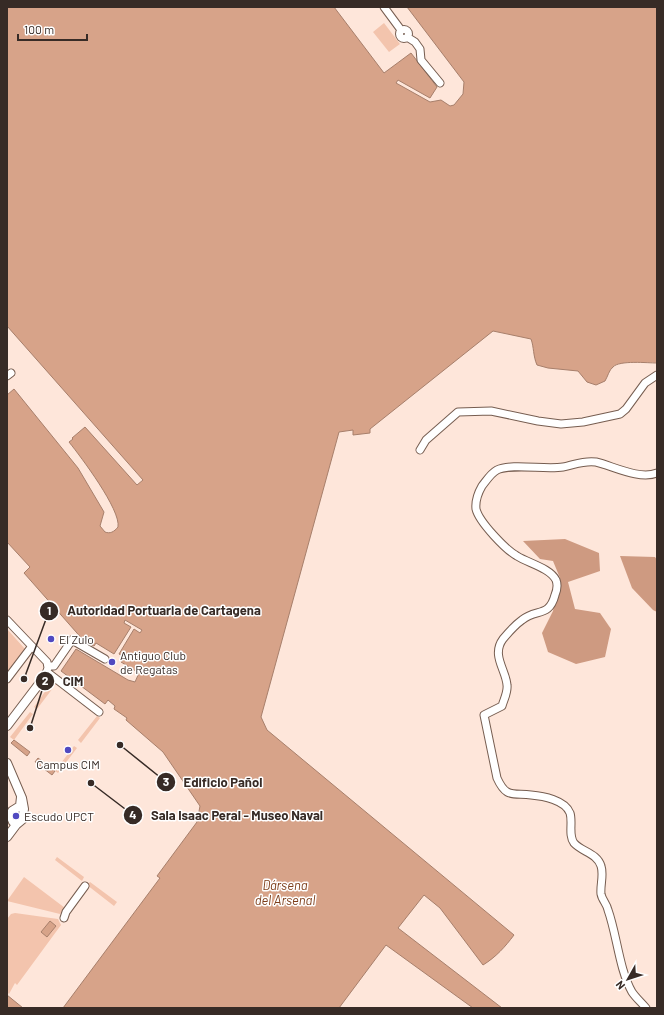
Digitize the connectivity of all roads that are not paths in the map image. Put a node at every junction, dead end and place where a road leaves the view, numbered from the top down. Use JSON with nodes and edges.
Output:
{"nodes":[{"id":1,"x":384,"y":7,"type":"edge"},
{"id":2,"x":440,"y":83,"type":"dead end"},
{"id":3,"x":657,"y":375,"type":"edge"},
{"id":4,"x":420,"y":450,"type":"dead end"},
{"id":5,"x":657,"y":473,"type":"edge"},
{"id":6,"x":7,"y":620,"type":"edge"},
{"id":7,"x":32,"y":646,"type":"junction"},
{"id":8,"x":105,"y":659,"type":"dead end"},
{"id":9,"x":47,"y":671,"type":"junction"},
{"id":10,"x":7,"y":679,"type":"edge"},
{"id":11,"x":99,"y":712,"type":"dead end"},
{"id":12,"x":7,"y":726,"type":"edge"},
{"id":13,"x":7,"y":763,"type":"edge"},
{"id":14,"x":9,"y":775,"type":"edge"},
{"id":15,"x":20,"y":792,"type":"junction"},
{"id":16,"x":11,"y":812,"type":"edge"},
{"id":17,"x":21,"y":819,"type":"junction"},
{"id":18,"x":7,"y":830,"type":"edge"},
{"id":19,"x":7,"y":837,"type":"edge"},
{"id":20,"x":85,"y":886,"type":"dead end"},
{"id":21,"x":64,"y":918,"type":"dead end"},
{"id":22,"x":646,"y":1008,"type":"edge"}],
"edges":[{"from":1,"to":2,"type":"street"},
{"from":3,"to":4,"type":"street"},
{"from":5,"to":22,"type":"street"},
{"from":6,"to":7,"type":"street"},
{"from":7,"to":9,"type":"street"},
{"from":7,"to":10,"type":"street"},
{"from":8,"to":9,"type":"street"},
{"from":9,"to":11,"type":"street"},
{"from":9,"to":12,"type":"main road"},
{"from":13,"to":14,"type":"main road"},
{"from":14,"to":15,"type":"main road"},
{"from":15,"to":16,"type":"main road"},
{"from":15,"to":17,"type":"main road"},
{"from":16,"to":17,"type":"main road"},
{"from":16,"to":17,"type":"main road"},
{"from":16,"to":18,"type":"main road"},
{"from":17,"to":19,"type":"main road"},
{"from":20,"to":21,"type":"street"}]}
